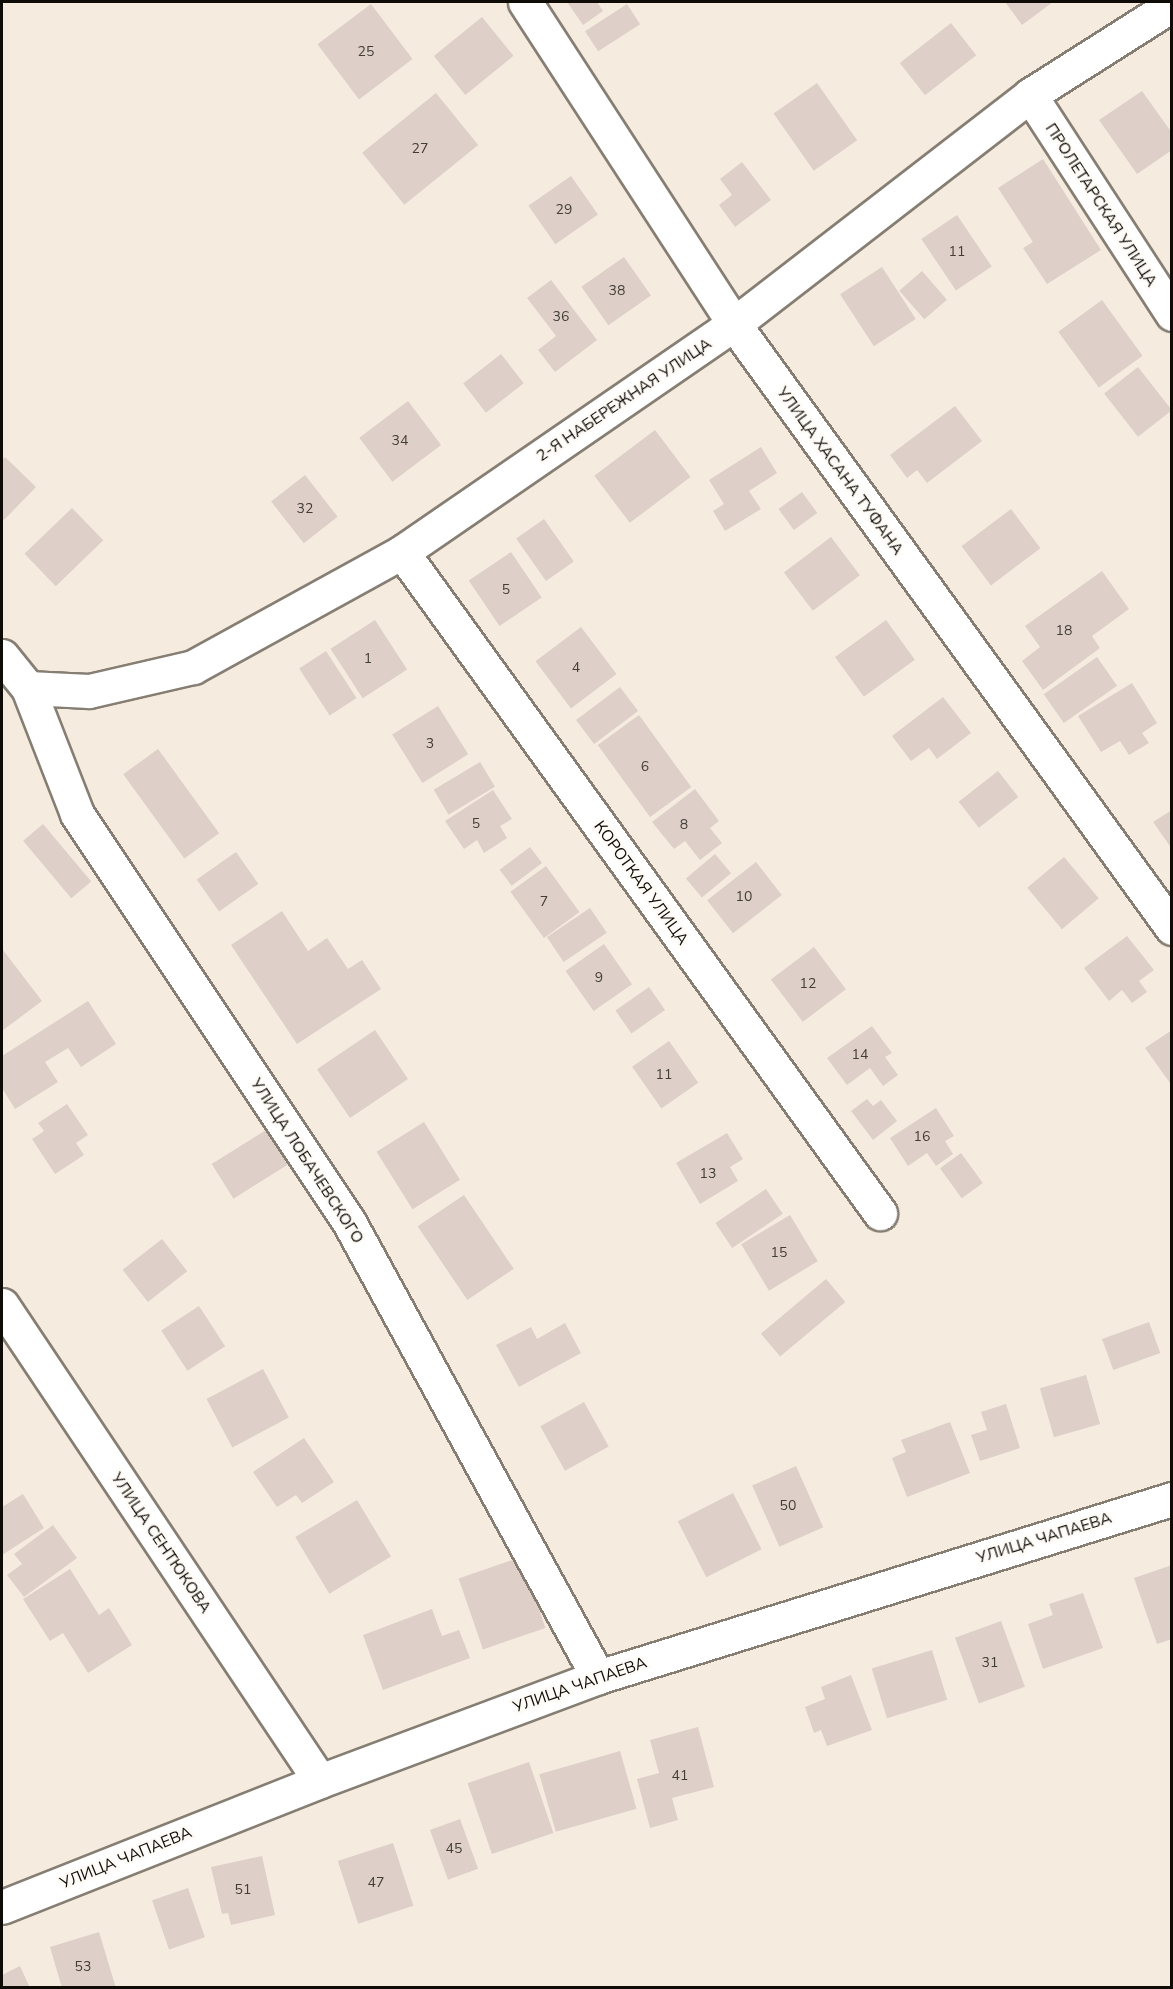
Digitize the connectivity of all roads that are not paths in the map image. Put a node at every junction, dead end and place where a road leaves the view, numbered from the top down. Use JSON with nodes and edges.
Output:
{"nodes":[{"id":1,"x":525,"y":2,"type":"edge"},
{"id":2,"x":1172,"y":5,"type":"edge"},
{"id":3,"x":1029,"y":95,"type":"junction"},
{"id":4,"x":1172,"y":314,"type":"edge"},
{"id":5,"x":734,"y":324,"type":"junction"},
{"id":6,"x":402,"y":552,"type":"junction"},
{"id":7,"x":2,"y":656,"type":"edge"},
{"id":8,"x":28,"y":688,"type":"junction"},
{"id":9,"x":1172,"y":928,"type":"edge"},
{"id":10,"x":880,"y":1213,"type":"dead end"},
{"id":11,"x":2,"y":1305,"type":"edge"},
{"id":12,"x":1172,"y":1499,"type":"edge"},
{"id":13,"x":598,"y":1677,"type":"junction"},
{"id":14,"x":320,"y":1780,"type":"junction"},
{"id":15,"x":2,"y":1907,"type":"edge"}],
"edges":[{"from":1,"to":5,"type":"street","name":"УЛИЦА ХАСАНА ТУФАНА"},
{"from":2,"to":3,"type":"street","name":"2-Я НАБЕРЕЖНАЯ УЛИЦА"},
{"from":3,"to":4,"type":"street","name":"ПРОЛЕТАРСКАЯ УЛИЦА"},
{"from":3,"to":5,"type":"street","name":"2-Я НАБЕРЕЖНАЯ УЛИЦА"},
{"from":5,"to":6,"type":"street","name":"2-Я НАБЕРЕЖНАЯ УЛИЦА"},
{"from":5,"to":9,"type":"street","name":"УЛИЦА ХАСАНА ТУФАНА"},
{"from":6,"to":8,"type":"street","name":"2-Я НАБЕРЕЖНАЯ УЛИЦА"},
{"from":6,"to":10,"type":"street","name":"КОРОТКАЯ УЛИЦА"},
{"from":7,"to":8,"type":"street","name":"УЛИЦА ЛОБАЧЕВСКОГО"},
{"from":8,"to":13,"type":"street","name":"УЛИЦА ЛОБАЧЕВСКОГО"},
{"from":11,"to":14,"type":"street","name":"УЛИЦА СЕНТЮКОВА"},
{"from":12,"to":13,"type":"street","name":"УЛИЦА ЧАПАЕВА"},
{"from":13,"to":14,"type":"street","name":"УЛИЦА ЧАПАЕВА"},
{"from":14,"to":15,"type":"street","name":"УЛИЦА ЧАПАЕВА"}]}
